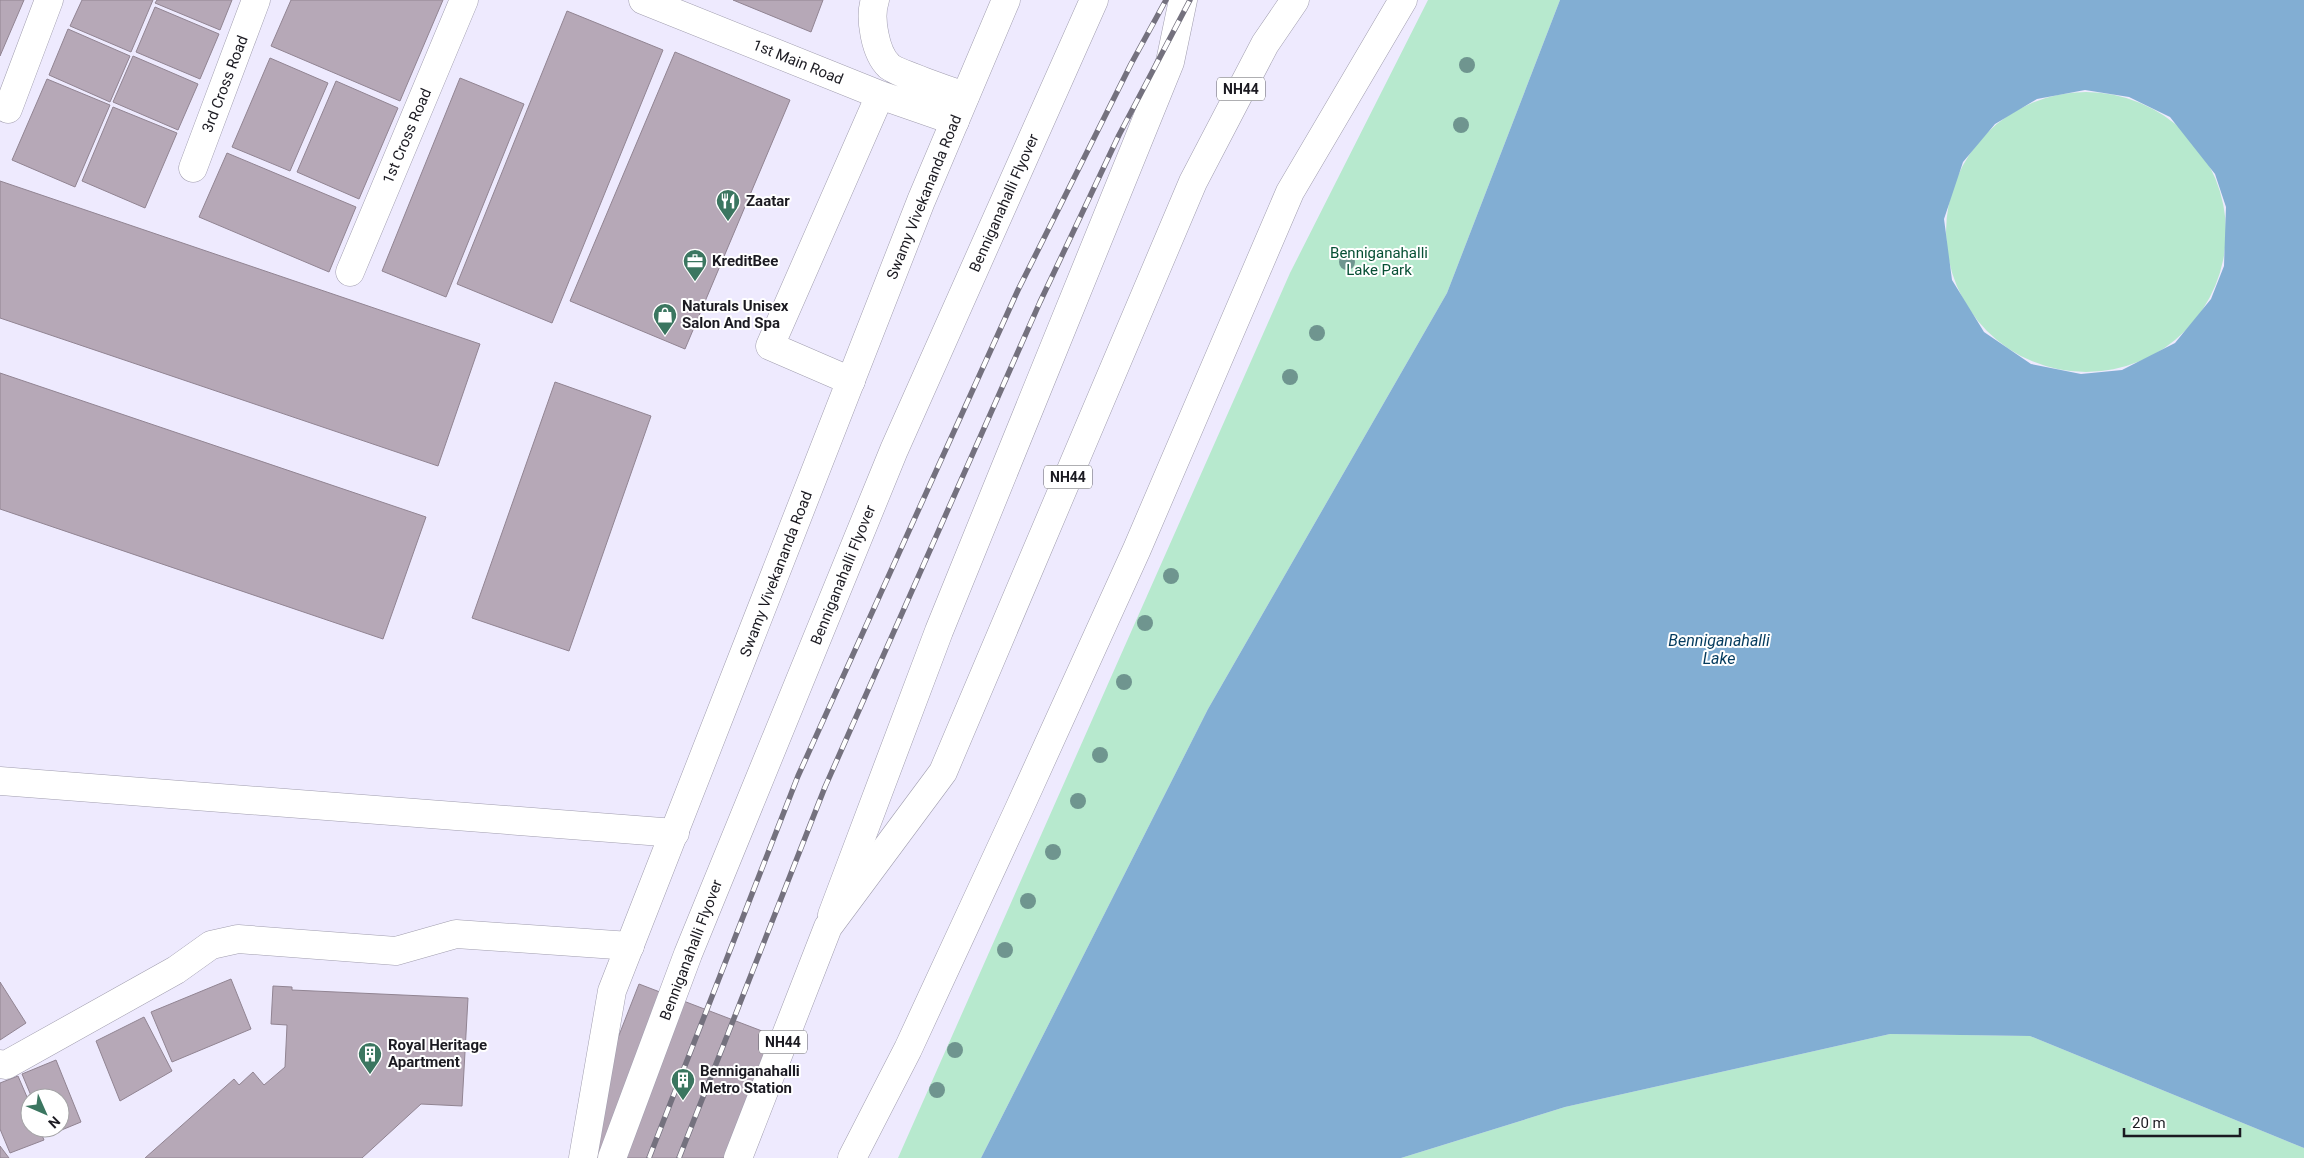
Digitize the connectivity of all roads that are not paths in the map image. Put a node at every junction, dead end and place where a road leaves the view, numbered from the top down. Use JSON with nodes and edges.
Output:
{"nodes":[{"id":1,"x":49,"y":0,"type":"edge"},
{"id":2,"x":256,"y":0,"type":"edge"},
{"id":3,"x":464,"y":0,"type":"edge"},
{"id":4,"x":642,"y":0,"type":"edge"},
{"id":5,"x":875,"y":0,"type":"edge"},
{"id":6,"x":1006,"y":0,"type":"edge"},
{"id":7,"x":1094,"y":0,"type":"edge"},
{"id":8,"x":1183,"y":0,"type":"edge"},
{"id":9,"x":1295,"y":0,"type":"edge"},
{"id":10,"x":1403,"y":0,"type":"edge"},
{"id":11,"x":880,"y":95,"type":"junction"},
{"id":12,"x":8,"y":109,"type":"dead end"},
{"id":13,"x":960,"y":109,"type":"junction"},
{"id":14,"x":193,"y":168,"type":"dead end"},
{"id":15,"x":350,"y":272,"type":"dead end"},
{"id":16,"x":851,"y":381,"type":"junction"},
{"id":17,"x":0,"y":781,"type":"edge"},
{"id":18,"x":675,"y":834,"type":"junction"},
{"id":19,"x":828,"y":927,"type":"junction"},
{"id":20,"x":630,"y":946,"type":"junction"},
{"id":21,"x":0,"y":1064,"type":"edge"},
{"id":22,"x":583,"y":1158,"type":"edge"},
{"id":23,"x":612,"y":1158,"type":"edge"},
{"id":24,"x":738,"y":1158,"type":"edge"},
{"id":25,"x":852,"y":1158,"type":"edge"}],
"edges":[{"from":1,"to":12,"type":"main road"},
{"from":2,"to":14,"type":"main road","name":"3rd Cross Road"},
{"from":3,"to":15,"type":"main road","name":"1st Cross Road"},
{"from":4,"to":11,"type":"main road","name":"1st Main Road"},
{"from":5,"to":13,"type":"main road"},
{"from":6,"to":13,"type":"main road","name":"Swamy Vivekananda Road"},
{"from":7,"to":23,"type":"main road","name":"Benniganahalli Flyover"},
{"from":8,"to":19,"type":"main road"},
{"from":9,"to":19,"type":"main road","number":"NH44"},
{"from":10,"to":25,"type":"main road"},
{"from":11,"to":13,"type":"main road","name":"1st Main Road"},
{"from":11,"to":16,"type":"main road"},
{"from":13,"to":16,"type":"main road","name":"Swamy Vivekananda Road"},
{"from":16,"to":18,"type":"main road","name":"Swamy Vivekananda Road"},
{"from":17,"to":18,"type":"main road"},
{"from":18,"to":20,"type":"main road","name":"Swamy Vivekananda Road"},
{"from":19,"to":24,"type":"main road","number":"NH44"},
{"from":20,"to":21,"type":"main road"},
{"from":20,"to":22,"type":"main road","name":"Swamy Vivekananda Road"}]}
